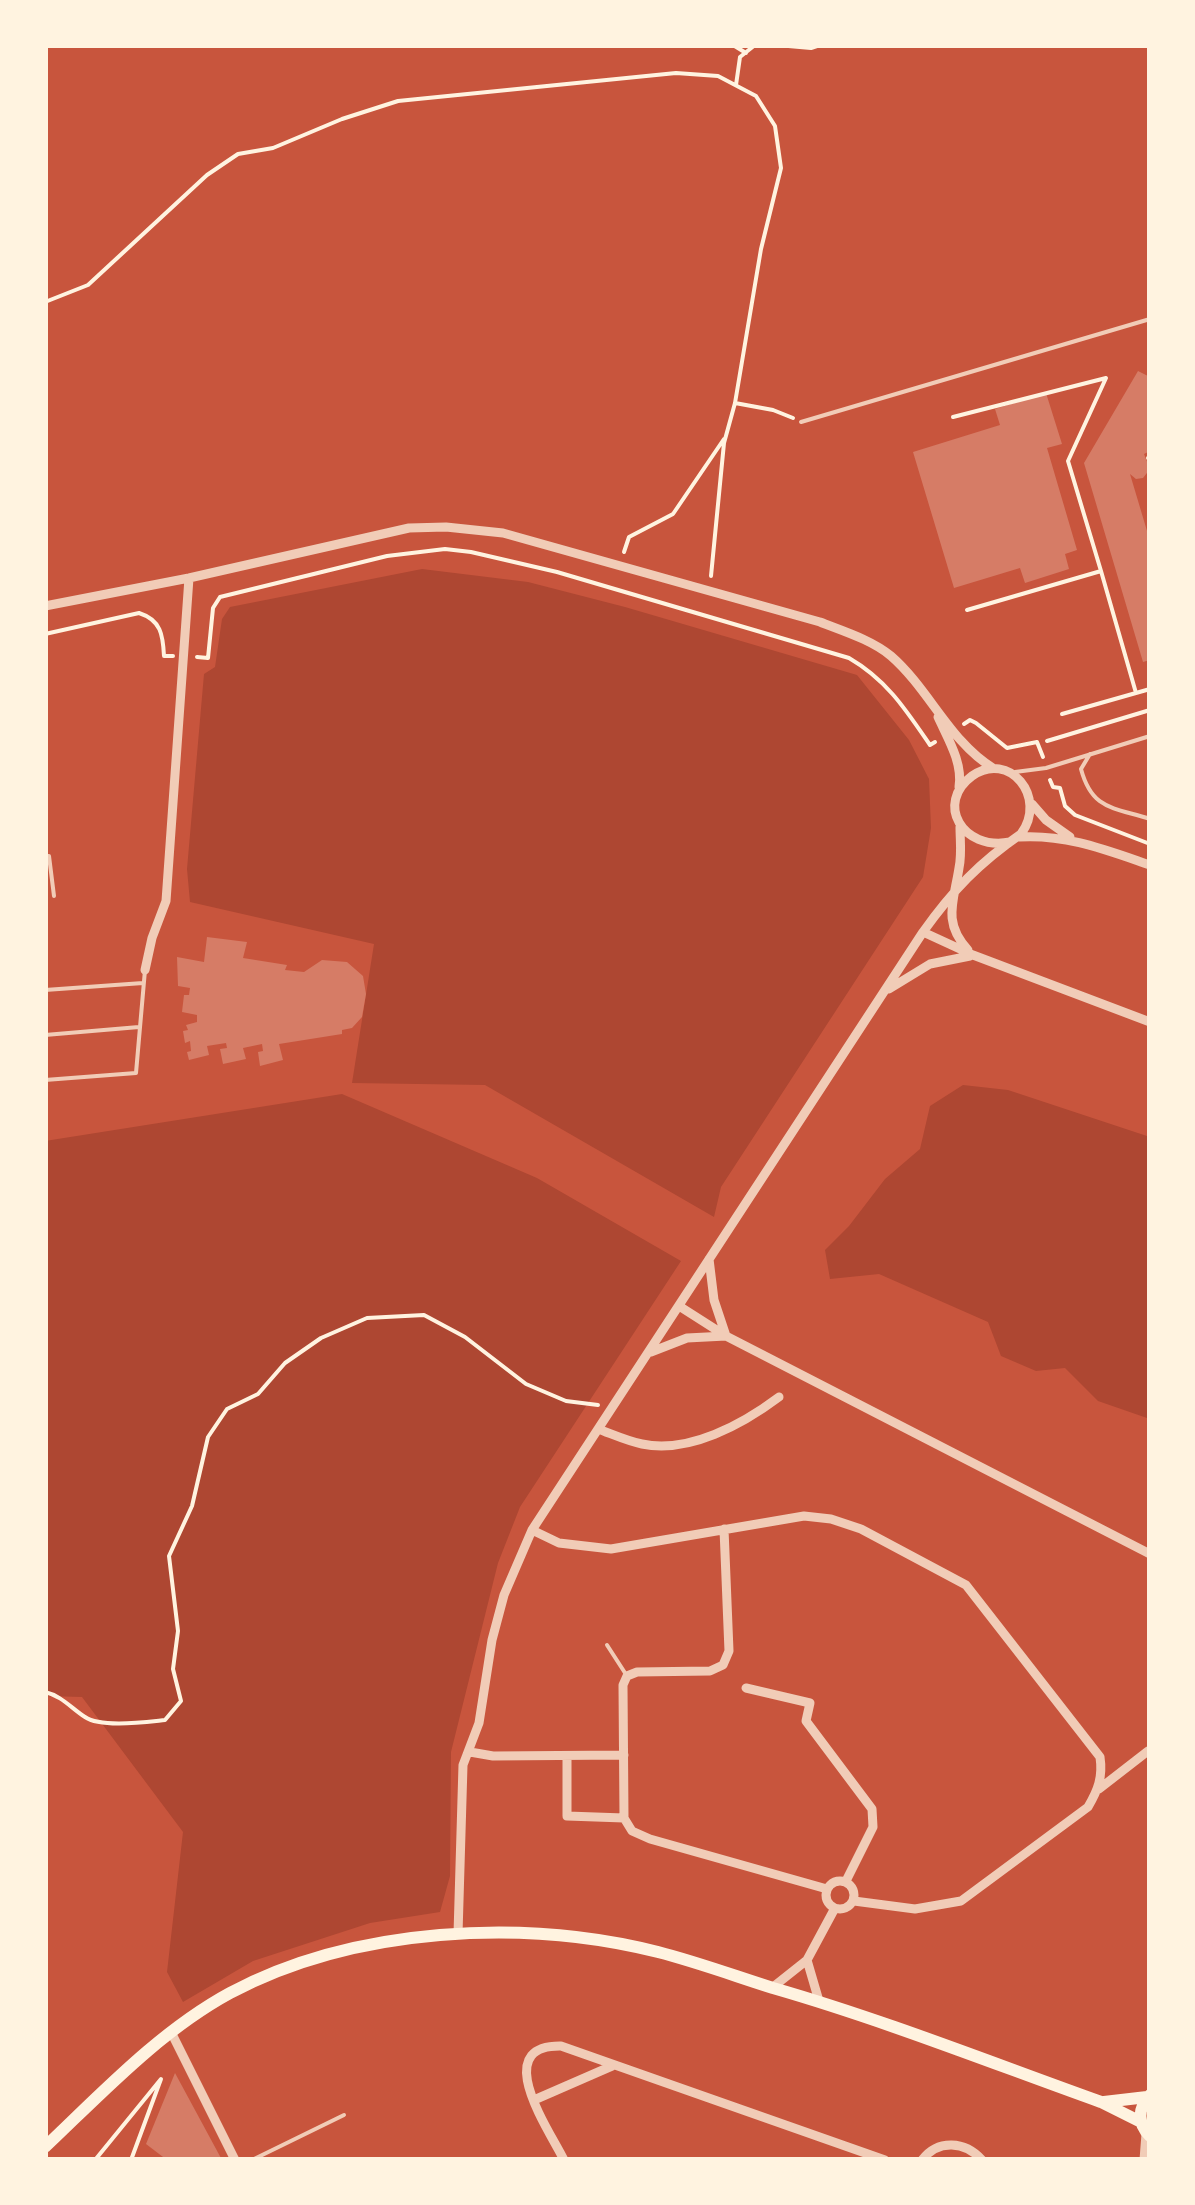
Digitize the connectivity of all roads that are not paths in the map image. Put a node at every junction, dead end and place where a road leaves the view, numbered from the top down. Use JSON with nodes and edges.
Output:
{"nodes":[{"id":1,"x":1150,"y":318,"type":"edge"},
{"id":2,"x":801,"y":422,"type":"road end"},
{"id":3,"x":188,"y":578,"type":"junction"},
{"id":4,"x":45,"y":606,"type":"edge"},
{"id":5,"x":929,"y":696,"type":"junction"},
{"id":6,"x":1150,"y":736,"type":"edge"},
{"id":7,"x":1090,"y":754,"type":"junction"},
{"id":8,"x":996,"y":769,"type":"junction"},
{"id":9,"x":1009,"y":772,"type":"junction"},
{"id":10,"x":957,"y":796,"type":"junction"},
{"id":11,"x":1032,"y":804,"type":"junction"},
{"id":12,"x":1150,"y":819,"type":"edge"},
{"id":13,"x":960,"y":824,"type":"junction"},
{"id":14,"x":1013,"y":839,"type":"junction"},
{"id":15,"x":1072,"y":839,"type":"junction"},
{"id":16,"x":45,"y":856,"type":"edge"},
{"id":17,"x":1150,"y":865,"type":"edge"},
{"id":18,"x":953,"y":891,"type":"junction"},
{"id":19,"x":54,"y":896,"type":"dead end"},
{"id":20,"x":923,"y":932,"type":"junction"},
{"id":21,"x":973,"y":955,"type":"junction"},
{"id":22,"x":145,"y":970,"type":"joint"},
{"id":23,"x":143,"y":983,"type":"junction"},
{"id":24,"x":45,"y":990,"type":"edge"},
{"id":25,"x":884,"y":992,"type":"junction"},
{"id":26,"x":1150,"y":1022,"type":"edge"},
{"id":27,"x":139,"y":1028,"type":"junction"},
{"id":28,"x":45,"y":1035,"type":"edge"},
{"id":29,"x":45,"y":1080,"type":"edge"},
{"id":30,"x":709,"y":1258,"type":"junction"},
{"id":31,"x":678,"y":1306,"type":"junction"},
{"id":32,"x":726,"y":1336,"type":"junction"},
{"id":33,"x":648,"y":1352,"type":"junction"},
{"id":34,"x":779,"y":1397,"type":"dead end"},
{"id":35,"x":598,"y":1430,"type":"junction"},
{"id":36,"x":724,"y":1529,"type":"junction"},
{"id":37,"x":532,"y":1530,"type":"junction"},
{"id":38,"x":1150,"y":1554,"type":"edge"},
{"id":39,"x":607,"y":1645,"type":"dead end"},
{"id":40,"x":627,"y":1676,"type":"junction"},
{"id":41,"x":746,"y":1688,"type":"dead end"},
{"id":42,"x":1148,"y":1751,"type":"edge"},
{"id":43,"x":470,"y":1752,"type":"junction"},
{"id":44,"x":624,"y":1755,"type":"junction"},
{"id":45,"x":567,"y":1757,"type":"junction"},
{"id":46,"x":1098,"y":1790,"type":"junction"},
{"id":47,"x":624,"y":1818,"type":"junction"},
{"id":48,"x":846,"y":1881,"type":"junction"},
{"id":49,"x":827,"y":1889,"type":"junction"},
{"id":50,"x":854,"y":1901,"type":"junction"},
{"id":51,"x":834,"y":1908,"type":"junction"},
{"id":52,"x":458,"y":1934,"type":"junction"},
{"id":53,"x":807,"y":1960,"type":"junction"},
{"id":54,"x":773,"y":1988,"type":"junction"},
{"id":55,"x":820,"y":2000,"type":"junction"},
{"id":56,"x":171,"y":2032,"type":"junction"},
{"id":57,"x":612,"y":2066,"type":"junction"},
{"id":58,"x":1149,"y":2096,"type":"edge"},
{"id":59,"x":534,"y":2100,"type":"junction"},
{"id":60,"x":1101,"y":2102,"type":"junction"},
{"id":61,"x":344,"y":2115,"type":"dead end"},
{"id":62,"x":1146,"y":2131,"type":"edge"},
{"id":63,"x":45,"y":2148,"type":"edge"},
{"id":64,"x":235,"y":2160,"type":"edge"},
{"id":65,"x":252,"y":2160,"type":"edge"},
{"id":66,"x":564,"y":2160,"type":"edge"},
{"id":67,"x":885,"y":2160,"type":"edge"},
{"id":68,"x":919,"y":2160,"type":"edge"},
{"id":69,"x":982,"y":2160,"type":"edge"},
{"id":70,"x":1145,"y":2160,"type":"edge"}],
"edges":[{"from":1,"to":2,"type":"lane"},
{"from":3,"to":4,"type":"street"},
{"from":3,"to":5,"type":"street"},
{"from":3,"to":22,"type":"street"},
{"from":5,"to":8,"type":"street"},
{"from":5,"to":10,"type":"street"},
{"from":6,"to":7,"type":"lane"},
{"from":7,"to":9,"type":"lane"},
{"from":7,"to":12,"type":"lane"},
{"from":8,"to":9,"type":"street"},
{"from":8,"to":10,"type":"street"},
{"from":9,"to":11,"type":"street"},
{"from":10,"to":13,"type":"street"},
{"from":11,"to":14,"type":"street"},
{"from":11,"to":15,"type":"street"},
{"from":13,"to":14,"type":"street"},
{"from":13,"to":18,"type":"street"},
{"from":14,"to":15,"type":"street"},
{"from":14,"to":18,"type":"street"},
{"from":15,"to":17,"type":"street"},
{"from":16,"to":19,"type":"lane"},
{"from":18,"to":20,"type":"street"},
{"from":18,"to":21,"type":"street"},
{"from":20,"to":21,"type":"street"},
{"from":20,"to":25,"type":"street"},
{"from":21,"to":25,"type":"street"},
{"from":21,"to":26,"type":"street"},
{"from":22,"to":23,"type":"lane"},
{"from":23,"to":24,"type":"lane"},
{"from":23,"to":27,"type":"lane"},
{"from":25,"to":30,"type":"street"},
{"from":27,"to":28,"type":"lane"},
{"from":27,"to":29,"type":"lane"},
{"from":30,"to":31,"type":"street"},
{"from":30,"to":32,"type":"street"},
{"from":31,"to":32,"type":"street"},
{"from":31,"to":33,"type":"street"},
{"from":32,"to":33,"type":"street"},
{"from":32,"to":38,"type":"street"},
{"from":33,"to":35,"type":"street"},
{"from":34,"to":35,"type":"street"},
{"from":35,"to":37,"type":"street"},
{"from":36,"to":37,"type":"street"},
{"from":36,"to":40,"type":"street"},
{"from":36,"to":46,"type":"street"},
{"from":37,"to":43,"type":"street"},
{"from":39,"to":40,"type":"lane"},
{"from":40,"to":44,"type":"street"},
{"from":41,"to":48,"type":"street"},
{"from":42,"to":46,"type":"street"},
{"from":43,"to":45,"type":"street"},
{"from":43,"to":52,"type":"street"},
{"from":44,"to":45,"type":"street"},
{"from":44,"to":47,"type":"street"},
{"from":45,"to":47,"type":"street"},
{"from":46,"to":50,"type":"street"},
{"from":47,"to":49,"type":"street"},
{"from":48,"to":49,"type":"street"},
{"from":48,"to":50,"type":"street"},
{"from":49,"to":51,"type":"street"},
{"from":50,"to":51,"type":"street"},
{"from":51,"to":53,"type":"street"},
{"from":52,"to":54,"type":"main road"},
{"from":52,"to":56,"type":"main road"},
{"from":53,"to":54,"type":"street"},
{"from":53,"to":55,"type":"street"},
{"from":54,"to":55,"type":"main road"},
{"from":55,"to":60,"type":"main road"},
{"from":56,"to":63,"type":"main road"},
{"from":56,"to":64,"type":"street"},
{"from":57,"to":59,"type":"street"},
{"from":57,"to":59,"type":"street"},
{"from":57,"to":67,"type":"street"},
{"from":58,"to":60,"type":"main road"},
{"from":58,"to":62,"type":"main road"},
{"from":59,"to":66,"type":"street"},
{"from":60,"to":62,"type":"main road"},
{"from":61,"to":65,"type":"lane"},
{"from":62,"to":70,"type":"street"},
{"from":68,"to":69,"type":"street"}]}
